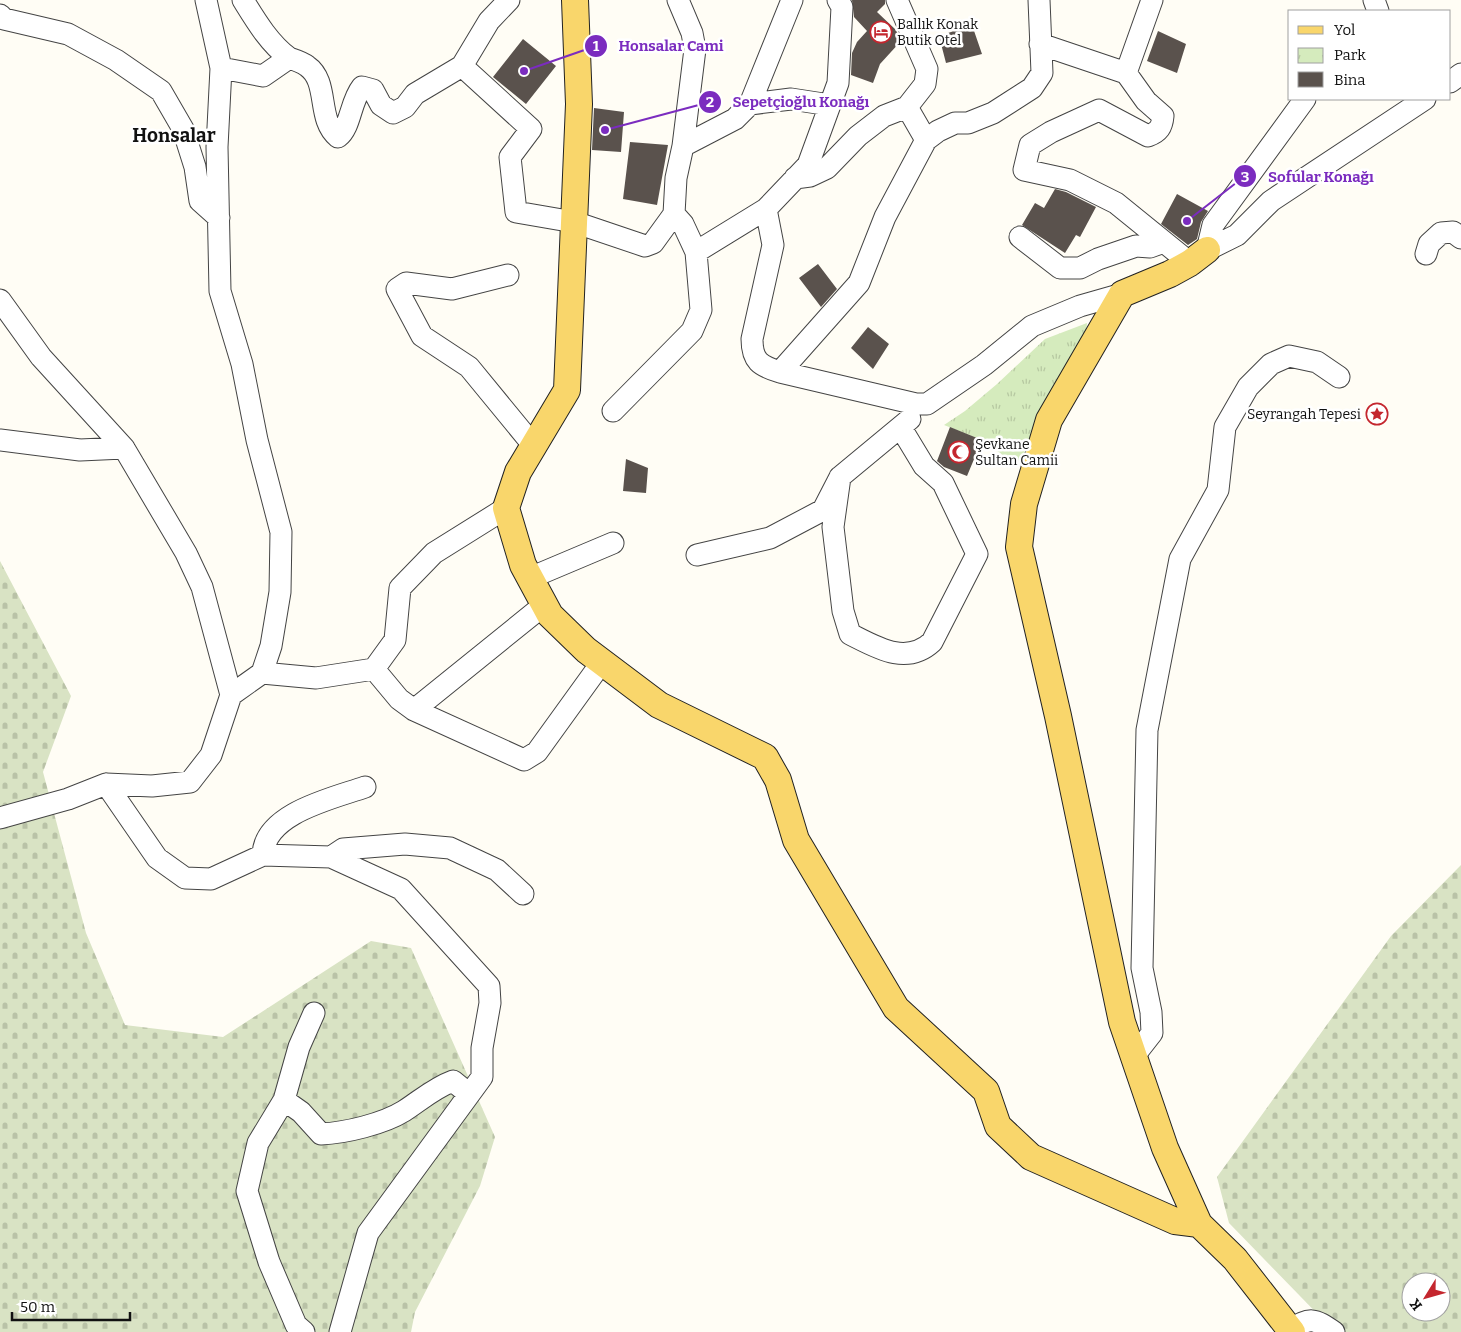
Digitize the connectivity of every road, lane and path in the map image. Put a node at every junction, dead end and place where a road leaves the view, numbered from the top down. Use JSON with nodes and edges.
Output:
{"nodes":[{"id":1,"x":206,"y":0,"type":"edge"},
{"id":2,"x":243,"y":0,"type":"edge"},
{"id":3,"x":509,"y":0,"type":"edge"},
{"id":4,"x":575,"y":0,"type":"edge"},
{"id":5,"x":678,"y":0,"type":"edge"},
{"id":6,"x":792,"y":0,"type":"edge"},
{"id":7,"x":838,"y":0,"type":"edge"},
{"id":8,"x":897,"y":0,"type":"edge"},
{"id":9,"x":1039,"y":0,"type":"edge"},
{"id":10,"x":1152,"y":0,"type":"edge"},
{"id":11,"x":0,"y":15,"type":"edge"},
{"id":12,"x":1040,"y":44,"type":"junction"},
{"id":13,"x":289,"y":58,"type":"junction"},
{"id":14,"x":462,"y":66,"type":"junction"},
{"id":15,"x":221,"y":68,"type":"junction"},
{"id":16,"x":1126,"y":73,"type":"junction"},
{"id":17,"x":1304,"y":100,"type":"edge"},
{"id":18,"x":1423,"y":100,"type":"edge"},
{"id":19,"x":750,"y":104,"type":"junction"},
{"id":20,"x":830,"y":104,"type":"junction"},
{"id":21,"x":906,"y":107,"type":"junction"},
{"id":22,"x":926,"y":140,"type":"junction"},
{"id":23,"x":683,"y":146,"type":"junction"},
{"id":24,"x":795,"y":178,"type":"junction"},
{"id":25,"x":766,"y":209,"type":"junction"},
{"id":26,"x":674,"y":214,"type":"junction"},
{"id":27,"x":219,"y":218,"type":"junction"},
{"id":28,"x":574,"y":222,"type":"junction"},
{"id":29,"x":1020,"y":237,"type":"dead end"},
{"id":30,"x":1461,"y":238,"type":"edge"},
{"id":31,"x":1164,"y":242,"type":"junction"},
{"id":32,"x":696,"y":252,"type":"junction"},
{"id":33,"x":1426,"y":254,"type":"dead end"},
{"id":34,"x":1198,"y":256,"type":"junction"},
{"id":35,"x":508,"y":275,"type":"dead end"},
{"id":36,"x":1122,"y":294,"type":"junction"},
{"id":37,"x":0,"y":300,"type":"edge"},
{"id":38,"x":780,"y":372,"type":"junction"},
{"id":39,"x":1339,"y":377,"type":"dead end"},
{"id":40,"x":927,"y":404,"type":"junction"},
{"id":41,"x":613,"y":411,"type":"dead end"},
{"id":42,"x":901,"y":428,"type":"junction"},
{"id":43,"x":0,"y":440,"type":"edge"},
{"id":44,"x":533,"y":445,"type":"junction"},
{"id":45,"x":124,"y":448,"type":"junction"},
{"id":46,"x":840,"y":477,"type":"junction"},
{"id":47,"x":506,"y":508,"type":"junction"},
{"id":48,"x":613,"y":543,"type":"dead end"},
{"id":49,"x":697,"y":555,"type":"dead end"},
{"id":50,"x":530,"y":578,"type":"junction"},
{"id":51,"x":544,"y":605,"type":"junction"},
{"id":52,"x":602,"y":662,"type":"junction"},
{"id":53,"x":374,"y":669,"type":"junction"},
{"id":54,"x":262,"y":673,"type":"junction"},
{"id":55,"x":231,"y":695,"type":"junction"},
{"id":56,"x":414,"y":710,"type":"junction"},
{"id":57,"x":106,"y":784,"type":"junction"},
{"id":58,"x":365,"y":787,"type":"dead end"},
{"id":59,"x":0,"y":818,"type":"edge"},
{"id":60,"x":263,"y":855,"type":"junction"},
{"id":61,"x":331,"y":857,"type":"junction"},
{"id":62,"x":523,"y":894,"type":"dead end"},
{"id":63,"x":314,"y":1013,"type":"dead end"},
{"id":64,"x":1134,"y":1056,"type":"junction"},
{"id":65,"x":469,"y":1094,"type":"junction"},
{"id":66,"x":284,"y":1100,"type":"junction"},
{"id":67,"x":1199,"y":1224,"type":"junction"},
{"id":68,"x":1291,"y":1331,"type":"edge"},
{"id":69,"x":304,"y":1332,"type":"edge"},
{"id":70,"x":340,"y":1332,"type":"edge"},
{"id":71,"x":1334,"y":1332,"type":"edge"}],
"edges":[{"from":1,"to":15,"type":"street"},
{"from":2,"to":13,"type":"street"},
{"from":3,"to":14,"type":"street"},
{"from":4,"to":28,"type":"main road"},
{"from":5,"to":23,"type":"street"},
{"from":6,"to":19,"type":"street"},
{"from":7,"to":20,"type":"street"},
{"from":8,"to":21,"type":"street"},
{"from":9,"to":12,"type":"street"},
{"from":10,"to":16,"type":"street"},
{"from":11,"to":27,"type":"street"},
{"from":12,"to":16,"type":"street"},
{"from":12,"to":22,"type":"street"},
{"from":13,"to":14,"type":"street"},
{"from":13,"to":15,"type":"street"},
{"from":14,"to":28,"type":"street"},
{"from":15,"to":27,"type":"street"},
{"from":16,"to":31,"type":"street"},
{"from":17,"to":34,"type":"street"},
{"from":18,"to":34,"type":"street"},
{"from":19,"to":20,"type":"street"},
{"from":19,"to":23,"type":"street"},
{"from":20,"to":24,"type":"street"},
{"from":21,"to":22,"type":"street"},
{"from":21,"to":24,"type":"street"},
{"from":22,"to":38,"type":"street"},
{"from":23,"to":26,"type":"street"},
{"from":24,"to":25,"type":"street"},
{"from":25,"to":32,"type":"street"},
{"from":25,"to":38,"type":"street"},
{"from":26,"to":28,"type":"street"},
{"from":26,"to":32,"type":"street"},
{"from":27,"to":54,"type":"street"},
{"from":28,"to":44,"type":"main road"},
{"from":29,"to":31,"type":"street"},
{"from":30,"to":33,"type":"street"},
{"from":31,"to":34,"type":"street"},
{"from":32,"to":41,"type":"street"},
{"from":34,"to":36,"type":"main road"},
{"from":35,"to":44,"type":"street"},
{"from":36,"to":40,"type":"street"},
{"from":36,"to":64,"type":"main road"},
{"from":37,"to":45,"type":"street"},
{"from":38,"to":40,"type":"street"},
{"from":39,"to":64,"type":"street"},
{"from":40,"to":42,"type":"street"},
{"from":42,"to":46,"type":"street"},
{"from":42,"to":46,"type":"street"},
{"from":43,"to":45,"type":"street"},
{"from":44,"to":47,"type":"main road"},
{"from":45,"to":55,"type":"street"},
{"from":46,"to":49,"type":"street"},
{"from":47,"to":50,"type":"main road"},
{"from":47,"to":53,"type":"street"},
{"from":48,"to":50,"type":"street"},
{"from":50,"to":51,"type":"main road"},
{"from":51,"to":52,"type":"main road"},
{"from":51,"to":56,"type":"street"},
{"from":52,"to":56,"type":"street"},
{"from":52,"to":67,"type":"main road"},
{"from":53,"to":54,"type":"street"},
{"from":53,"to":56,"type":"street"},
{"from":54,"to":55,"type":"street"},
{"from":55,"to":57,"type":"street"},
{"from":57,"to":59,"type":"street"},
{"from":57,"to":60,"type":"street"},
{"from":58,"to":60,"type":"street"},
{"from":60,"to":61,"type":"street"},
{"from":61,"to":62,"type":"street"},
{"from":61,"to":65,"type":"street"},
{"from":63,"to":66,"type":"street"},
{"from":64,"to":67,"type":"main road"},
{"from":65,"to":66,"type":"street"},
{"from":65,"to":70,"type":"street"},
{"from":66,"to":69,"type":"street"},
{"from":67,"to":68,"type":"main road"},
{"from":68,"to":71,"type":"street"}]}
